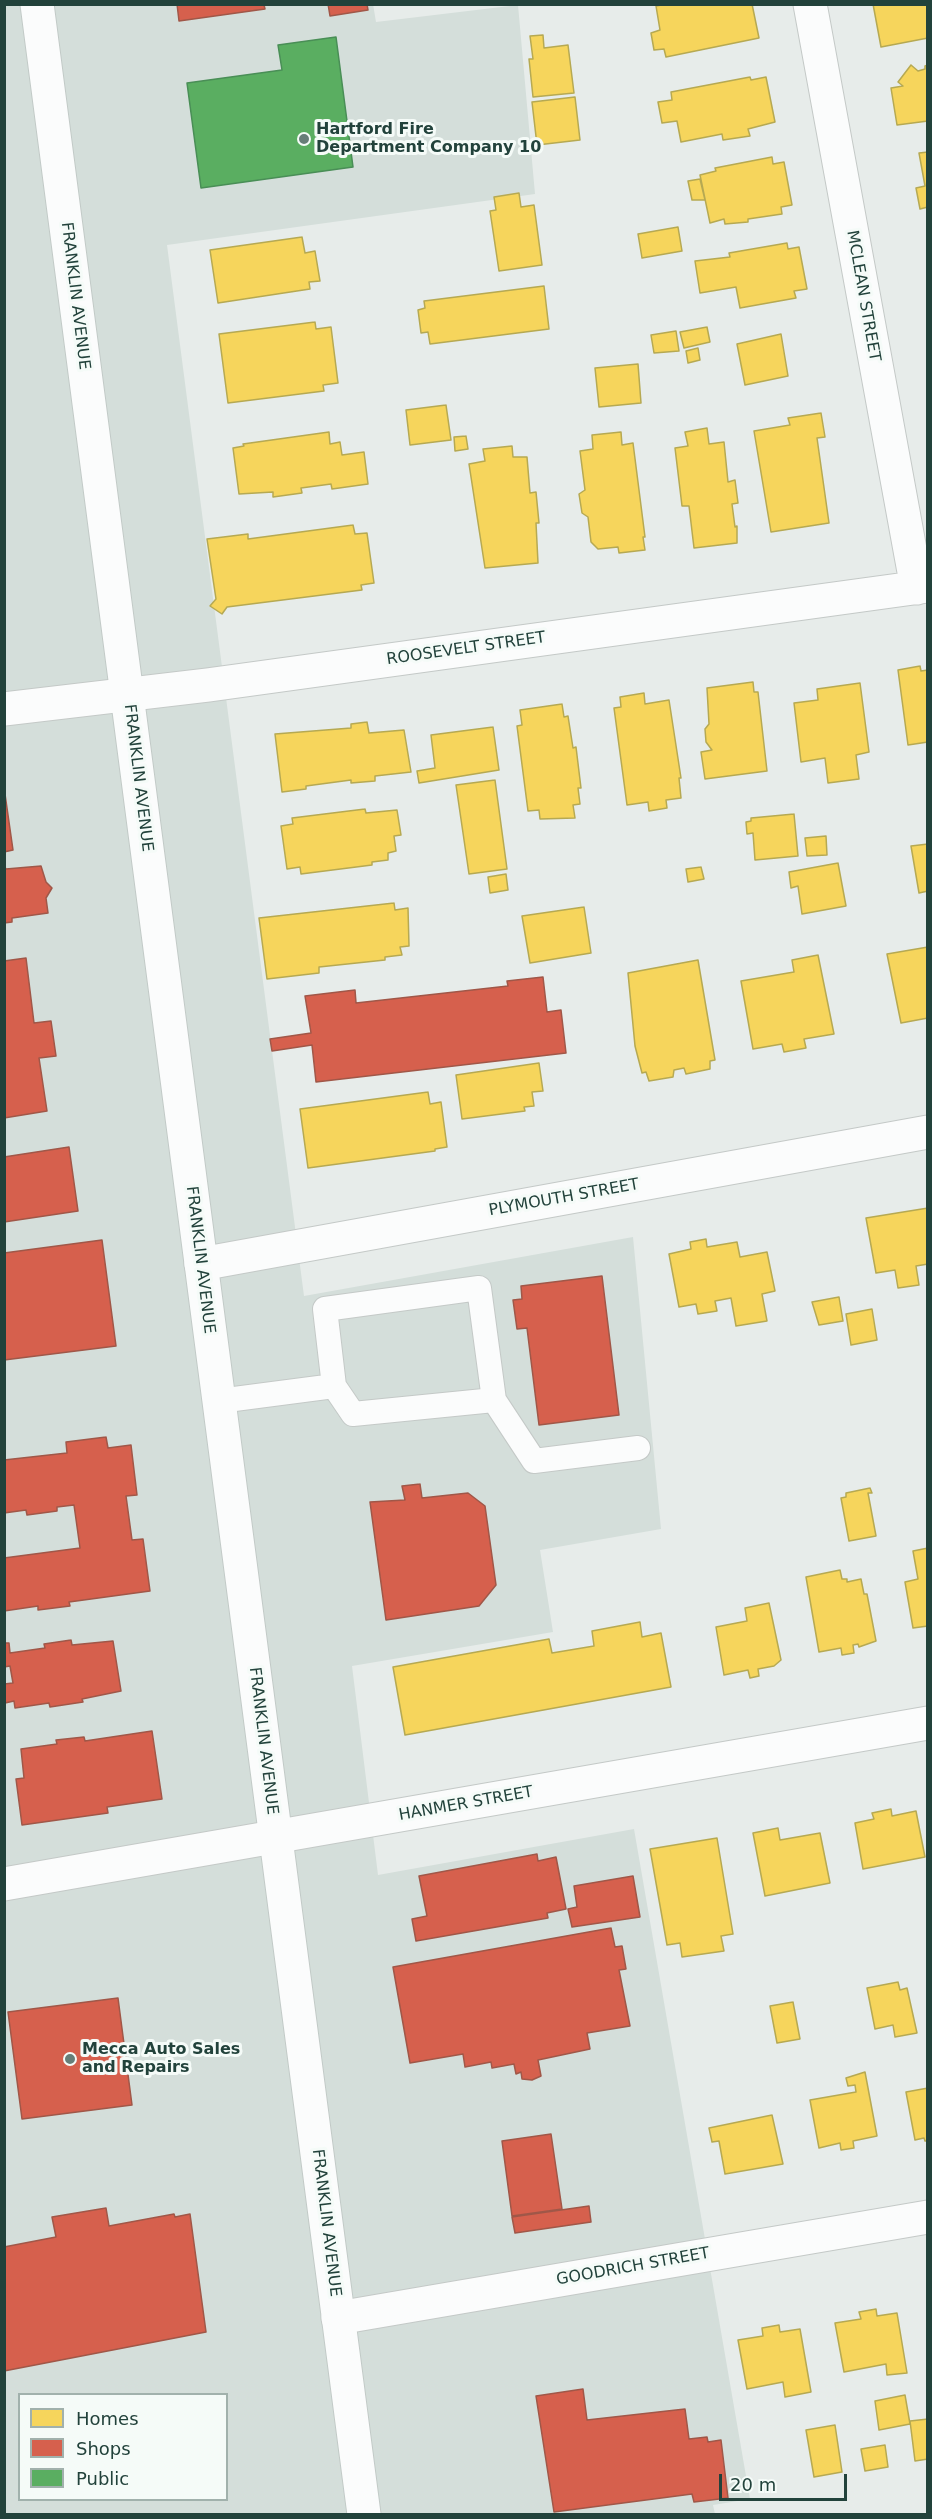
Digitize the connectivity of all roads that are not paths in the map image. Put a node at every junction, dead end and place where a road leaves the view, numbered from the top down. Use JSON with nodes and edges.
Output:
{"nodes":[{"id":1,"x":37,"y":4,"type":"edge"},
{"id":2,"x":810,"y":4,"type":"edge"},
{"id":3,"x":922,"y":587,"type":"edge"},
{"id":4,"x":127,"y":695,"type":"junction"},
{"id":5,"x":4,"y":709,"type":"edge"},
{"id":6,"x":927,"y":1132,"type":"edge"},
{"id":7,"x":201,"y":1264,"type":"junction"},
{"id":8,"x":334,"y":1386,"type":"junction"},
{"id":9,"x":494,"y":1400,"type":"junction"},
{"id":10,"x":219,"y":1401,"type":"junction"},
{"id":11,"x":638,"y":1448,"type":"dead end"},
{"id":12,"x":927,"y":1723,"type":"edge"},
{"id":13,"x":276,"y":1838,"type":"junction"},
{"id":14,"x":4,"y":1884,"type":"edge"},
{"id":15,"x":927,"y":2217,"type":"edge"},
{"id":16,"x":338,"y":2318,"type":"junction"},
{"id":17,"x":364,"y":2514,"type":"edge"}],
"edges":[{"from":1,"to":4,"type":"street","name":"FRANKLIN AVENUE"},
{"from":2,"to":3,"type":"street","name":"MCLEAN STREET"},
{"from":3,"to":4,"type":"street","name":"ROOSEVELT STREET"},
{"from":4,"to":5,"type":"street","name":"ROOSEVELT STREET"},
{"from":4,"to":7,"type":"street","name":"FRANKLIN AVENUE"},
{"from":6,"to":7,"type":"street","name":"PLYMOUTH STREET"},
{"from":7,"to":10,"type":"street","name":"FRANKLIN AVENUE"},
{"from":8,"to":9,"type":"lane"},
{"from":8,"to":9,"type":"lane"},
{"from":8,"to":10,"type":"lane"},
{"from":9,"to":11,"type":"lane"},
{"from":10,"to":13,"type":"street","name":"FRANKLIN AVENUE"},
{"from":12,"to":13,"type":"street","name":"HANMER STREET"},
{"from":13,"to":14,"type":"street","name":"HANMER STREET"},
{"from":13,"to":16,"type":"street","name":"FRANKLIN AVENUE"},
{"from":15,"to":16,"type":"street","name":"GOODRICH STREET"},
{"from":16,"to":17,"type":"street","name":"FRANKLIN AVENUE"}]}
